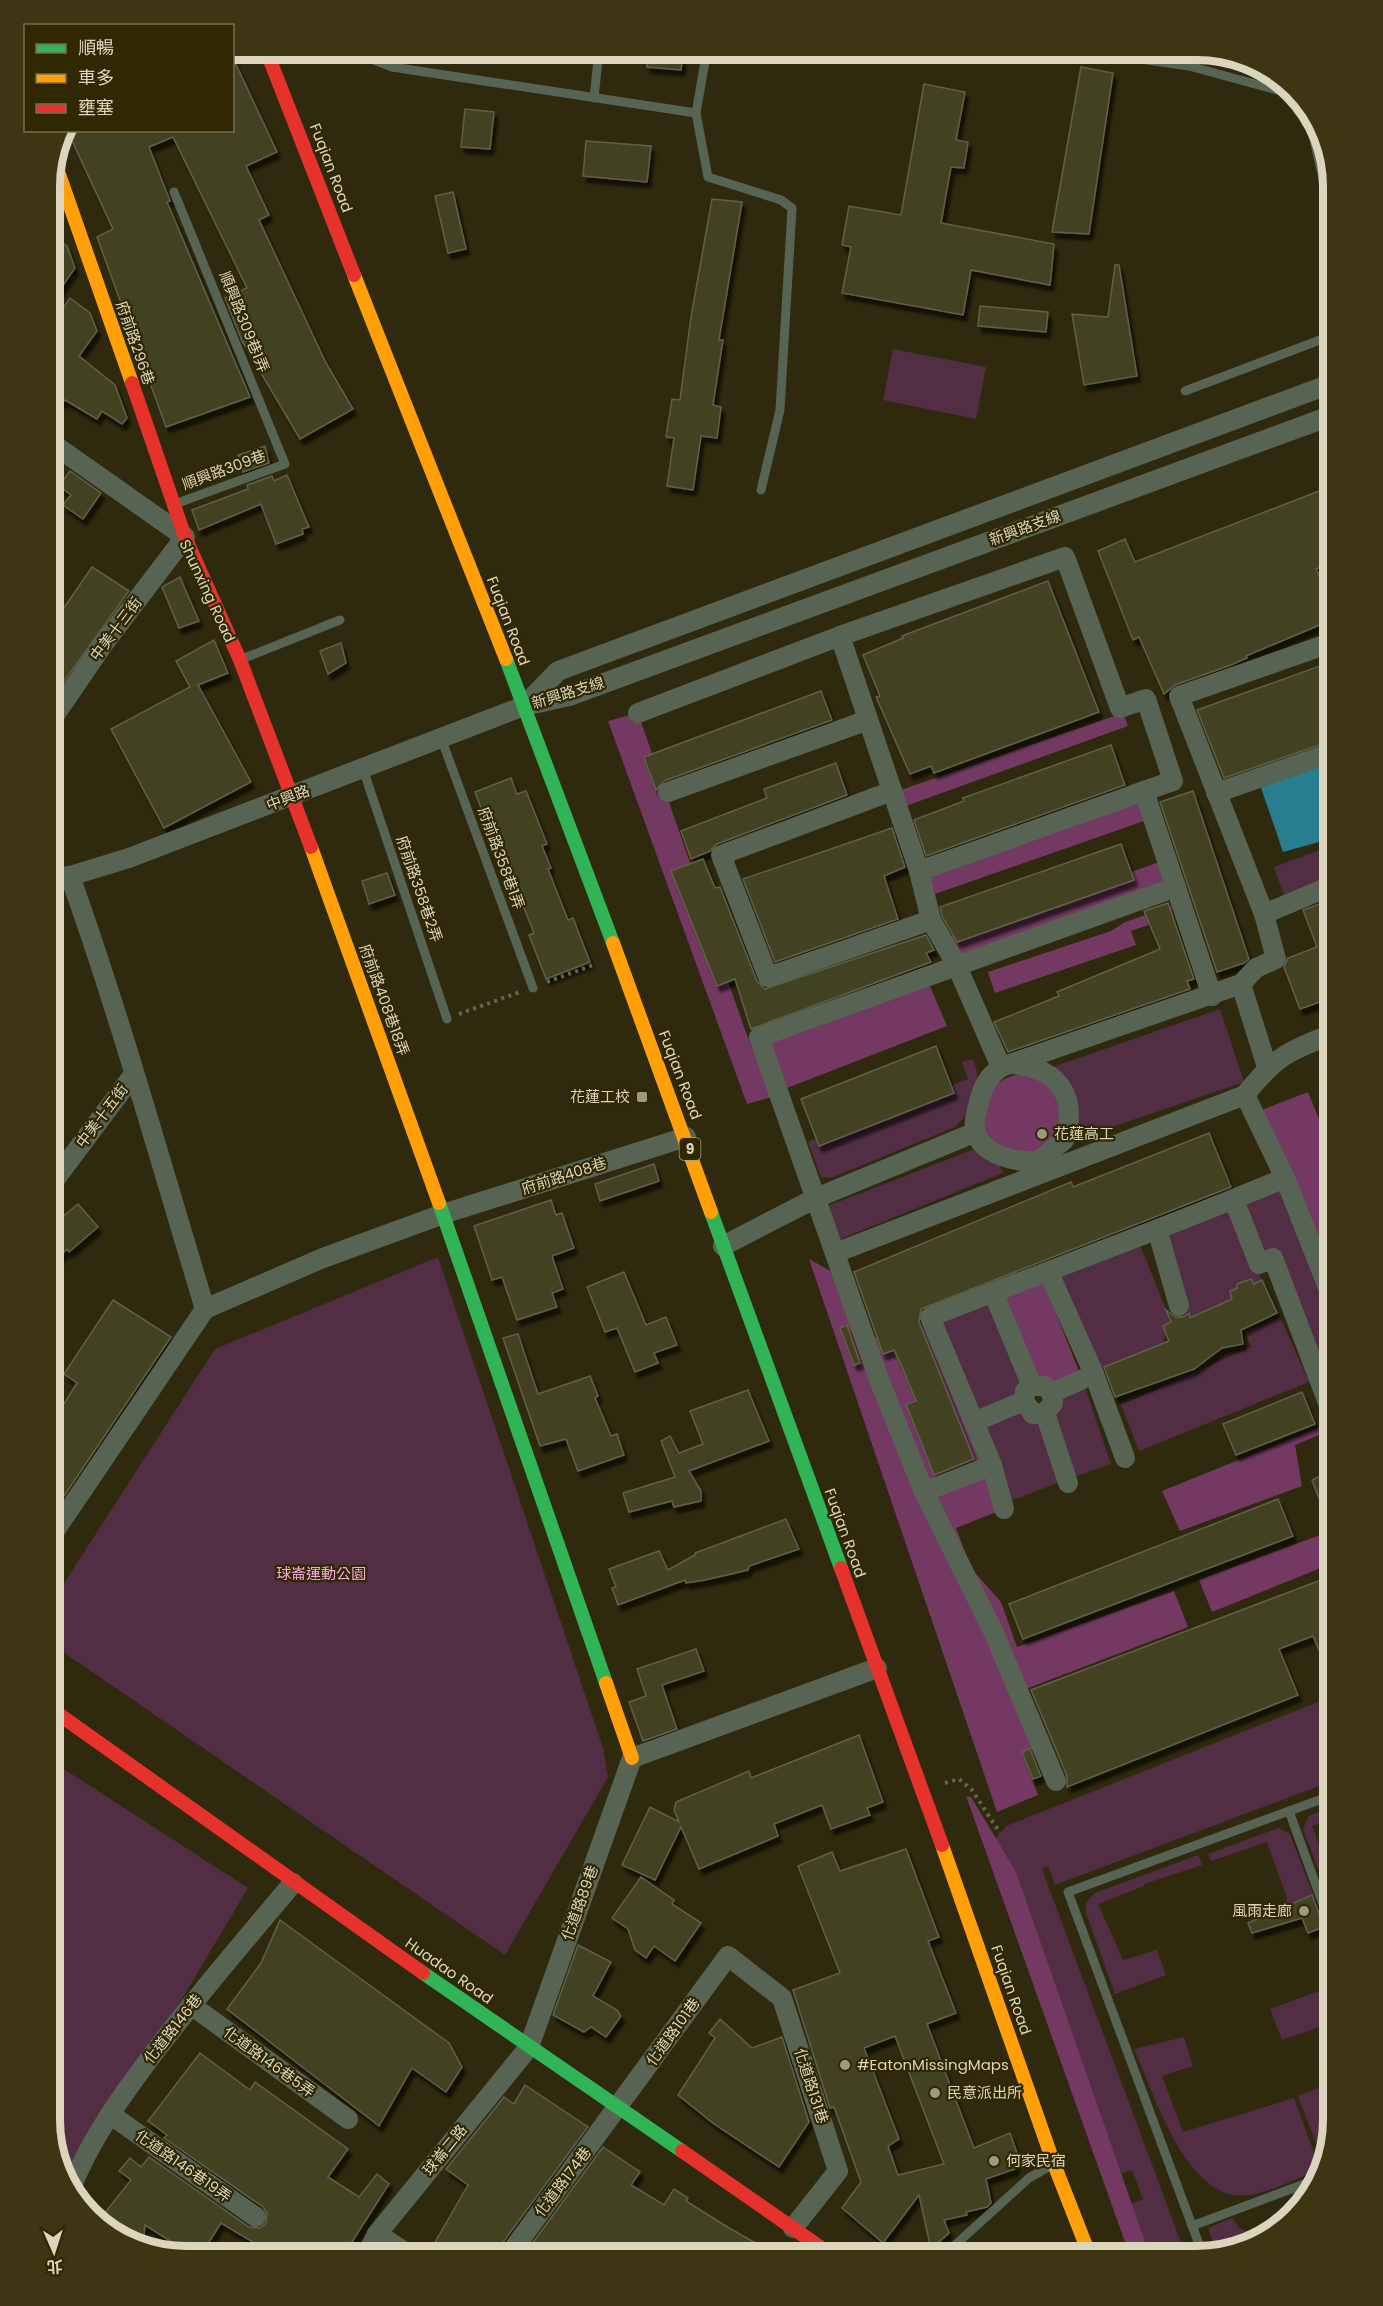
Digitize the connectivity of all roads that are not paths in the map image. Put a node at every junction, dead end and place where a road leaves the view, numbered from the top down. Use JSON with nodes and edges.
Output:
{"nodes":[{"id":1,"x":270,"y":60,"type":"edge"},
{"id":2,"x":374,"y":60,"type":"edge"},
{"id":3,"x":598,"y":60,"type":"edge"},
{"id":4,"x":705,"y":60,"type":"edge"},
{"id":5,"x":1147,"y":60,"type":"edge"},
{"id":6,"x":1190,"y":60,"type":"edge"},
{"id":7,"x":1188,"y":66,"type":"junction"},
{"id":8,"x":1280,"y":91,"type":"edge"},
{"id":9,"x":594,"y":98,"type":"junction"},
{"id":10,"x":696,"y":113,"type":"junction"},
{"id":11,"x":1315,"y":145,"type":"edge"},
{"id":12,"x":1322,"y":173,"type":"edge"},
{"id":13,"x":60,"y":178,"type":"edge"},
{"id":14,"x":174,"y":192,"type":"dead end"},
{"id":15,"x":1323,"y":339,"type":"edge"},
{"id":16,"x":1323,"y":387,"type":"edge"},
{"id":17,"x":1185,"y":391,"type":"dead end"},
{"id":18,"x":1323,"y":419,"type":"edge"},
{"id":19,"x":60,"y":449,"type":"edge"},
{"id":20,"x":285,"y":464,"type":"joint"},
{"id":21,"x":761,"y":490,"type":"dead end"},
{"id":22,"x":173,"y":505,"type":"junction"},
{"id":23,"x":185,"y":537,"type":"junction"},
{"id":24,"x":340,"y":620,"type":"dead end"},
{"id":25,"x":840,"y":636,"type":"junction"},
{"id":26,"x":1323,"y":646,"type":"edge"},
{"id":27,"x":240,"y":660,"type":"junction"},
{"id":28,"x":524,"y":706,"type":"junction"},
{"id":29,"x":60,"y":707,"type":"edge"},
{"id":30,"x":638,"y":713,"type":"dead end"},
{"id":31,"x":868,"y":720,"type":"junction"},
{"id":32,"x":441,"y":738,"type":"junction"},
{"id":33,"x":1323,"y":756,"type":"edge"},
{"id":34,"x":363,"y":769,"type":"junction"},
{"id":35,"x":892,"y":791,"type":"junction"},
{"id":36,"x":1144,"y":791,"type":"junction"},
{"id":37,"x":668,"y":792,"type":"dead end"},
{"id":38,"x":1216,"y":793,"type":"junction"},
{"id":39,"x":293,"y":796,"type":"junction"},
{"id":40,"x":919,"y":871,"type":"junction"},
{"id":41,"x":70,"y":876,"type":"junction"},
{"id":42,"x":60,"y":878,"type":"edge"},
{"id":43,"x":1176,"y":886,"type":"junction"},
{"id":44,"x":1323,"y":890,"type":"edge"},
{"id":45,"x":1264,"y":914,"type":"junction"},
{"id":46,"x":931,"y":920,"type":"junction"},
{"id":47,"x":956,"y":964,"type":"junction"},
{"id":48,"x":1241,"y":984,"type":"junction"},
{"id":49,"x":533,"y":987,"type":"dead end"},
{"id":50,"x":1212,"y":996,"type":"junction"},
{"id":51,"x":447,"y":1019,"type":"dead end"},
{"id":52,"x":1323,"y":1038,"type":"edge"},
{"id":53,"x":1005,"y":1065,"type":"junction"},
{"id":54,"x":1267,"y":1067,"type":"junction"},
{"id":55,"x":134,"y":1074,"type":"junction"},
{"id":56,"x":1245,"y":1095,"type":"junction"},
{"id":57,"x":976,"y":1132,"type":"junction"},
{"id":58,"x":686,"y":1137,"type":"junction"},
{"id":59,"x":1041,"y":1166,"type":"junction"},
{"id":60,"x":60,"y":1173,"type":"edge"},
{"id":61,"x":1285,"y":1178,"type":"junction"},
{"id":62,"x":816,"y":1198,"type":"junction"},
{"id":63,"x":1234,"y":1200,"type":"junction"},
{"id":64,"x":443,"y":1214,"type":"junction"},
{"id":65,"x":1157,"y":1229,"type":"junction"},
{"id":66,"x":723,"y":1246,"type":"junction"},
{"id":67,"x":835,"y":1253,"type":"junction"},
{"id":68,"x":1049,"y":1273,"type":"junction"},
{"id":69,"x":1323,"y":1273,"type":"edge"},
{"id":70,"x":993,"y":1292,"type":"junction"},
{"id":71,"x":1179,"y":1306,"type":"dead end"},
{"id":72,"x":205,"y":1309,"type":"junction"},
{"id":73,"x":1323,"y":1368,"type":"edge"},
{"id":74,"x":1094,"y":1374,"type":"junction"},
{"id":75,"x":1052,"y":1393,"type":"junction"},
{"id":76,"x":1028,"y":1394,"type":"junction"},
{"id":77,"x":1045,"y":1413,"type":"junction"},
{"id":78,"x":974,"y":1422,"type":"junction"},
{"id":79,"x":1125,"y":1458,"type":"dead end"},
{"id":80,"x":992,"y":1465,"type":"junction"},
{"id":81,"x":1068,"y":1483,"type":"dead end"},
{"id":82,"x":924,"y":1492,"type":"junction"},
{"id":83,"x":1004,"y":1509,"type":"dead end"},
{"id":84,"x":60,"y":1523,"type":"edge"},
{"id":85,"x":877,"y":1668,"type":"junction"},
{"id":86,"x":60,"y":1715,"type":"edge"},
{"id":87,"x":632,"y":1758,"type":"junction"},
{"id":88,"x":1056,"y":1780,"type":"dead end"},
{"id":89,"x":1323,"y":1799,"type":"edge"},
{"id":90,"x":1289,"y":1811,"type":"junction"},
{"id":91,"x":292,"y":1882,"type":"junction"},
{"id":92,"x":1323,"y":1902,"type":"edge"},
{"id":93,"x":728,"y":1956,"type":"joint"},
{"id":94,"x":191,"y":2005,"type":"junction"},
{"id":95,"x":529,"y":2047,"type":"junction"},
{"id":96,"x":619,"y":2108,"type":"junction"},
{"id":97,"x":111,"y":2115,"type":"junction"},
{"id":98,"x":348,"y":2119,"type":"dead end"},
{"id":99,"x":1054,"y":2164,"type":"junction"},
{"id":100,"x":75,"y":2179,"type":"edge"},
{"id":101,"x":1306,"y":2183,"type":"edge"},
{"id":102,"x":256,"y":2217,"type":"dead end"},
{"id":103,"x":1192,"y":2226,"type":"junction"},
{"id":104,"x":793,"y":2228,"type":"junction"},
{"id":105,"x":377,"y":2234,"type":"junction"},
{"id":106,"x":371,"y":2246,"type":"edge"},
{"id":107,"x":396,"y":2246,"type":"edge"},
{"id":108,"x":516,"y":2246,"type":"edge"},
{"id":109,"x":819,"y":2246,"type":"edge"},
{"id":110,"x":954,"y":2246,"type":"edge"},
{"id":111,"x":1086,"y":2246,"type":"edge"},
{"id":112,"x":1200,"y":2246,"type":"edge"}],
"edges":[{"from":1,"to":28,"type":"street","name":"Fuqian Road","number":"9"},
{"from":2,"to":9,"type":"lane"},
{"from":3,"to":9,"type":"lane"},
{"from":4,"to":10,"type":"lane"},
{"from":5,"to":7,"type":"lane"},
{"from":6,"to":7,"type":"lane"},
{"from":7,"to":8,"type":"lane"},
{"from":9,"to":10,"type":"lane"},
{"from":10,"to":21,"type":"lane"},
{"from":11,"to":12,"type":"lane"},
{"from":13,"to":22,"type":"street","name":"府前路296巷"},
{"from":14,"to":20,"type":"lane","name":"順興路309巷1弄"},
{"from":15,"to":17,"type":"lane"},
{"from":16,"to":28,"type":"street","name":"新興路支線"},
{"from":18,"to":28,"type":"street","name":"新興路支線"},
{"from":19,"to":23,"type":"street","name":"Shunxing Road"},
{"from":20,"to":22,"type":"lane","name":"順興路309巷"},
{"from":22,"to":23,"type":"street","name":"府前路296巷"},
{"from":23,"to":27,"type":"street","name":"Shunxing Road"},
{"from":23,"to":29,"type":"street","name":"中美十三街"},
{"from":24,"to":27,"type":"lane"},
{"from":25,"to":30,"type":"street"},
{"from":25,"to":31,"type":"street"},
{"from":25,"to":36,"type":"street"},
{"from":26,"to":38,"type":"street"},
{"from":27,"to":39,"type":"street","name":"Shunxing Road"},
{"from":28,"to":32,"type":"street","name":"中興路"},
{"from":28,"to":58,"type":"street","name":"Fuqian Road","number":"9"},
{"from":31,"to":35,"type":"street"},
{"from":31,"to":37,"type":"street"},
{"from":32,"to":34,"type":"street","name":"中興路"},
{"from":32,"to":49,"type":"lane","name":"府前路358巷1弄"},
{"from":33,"to":38,"type":"street"},
{"from":34,"to":39,"type":"street","name":"中興路"},
{"from":34,"to":51,"type":"lane","name":"府前路358巷2弄"},
{"from":35,"to":40,"type":"street"},
{"from":35,"to":46,"type":"street"},
{"from":36,"to":40,"type":"street"},
{"from":36,"to":43,"type":"street"},
{"from":38,"to":45,"type":"street"},
{"from":39,"to":41,"type":"street","name":"中興路"},
{"from":39,"to":64,"type":"street","name":"府前路408巷18弄"},
{"from":40,"to":46,"type":"street"},
{"from":41,"to":42,"type":"street","name":"中興路"},
{"from":41,"to":55,"type":"street"},
{"from":43,"to":47,"type":"street"},
{"from":43,"to":50,"type":"street"},
{"from":44,"to":45,"type":"street"},
{"from":45,"to":48,"type":"street"},
{"from":46,"to":47,"type":"street"},
{"from":47,"to":53,"type":"street"},
{"from":47,"to":62,"type":"street"},
{"from":48,"to":50,"type":"street"},
{"from":48,"to":54,"type":"street"},
{"from":50,"to":53,"type":"street"},
{"from":52,"to":54,"type":"street"},
{"from":53,"to":57,"type":"street"},
{"from":53,"to":59,"type":"street"},
{"from":54,"to":56,"type":"street"},
{"from":55,"to":60,"type":"street","name":"中美十五街"},
{"from":55,"to":72,"type":"street"},
{"from":56,"to":59,"type":"street"},
{"from":56,"to":61,"type":"street"},
{"from":57,"to":59,"type":"street"},
{"from":57,"to":62,"type":"street"},
{"from":58,"to":64,"type":"street","name":"府前路408巷"},
{"from":58,"to":66,"type":"street","name":"Fuqian Road","number":"9"},
{"from":59,"to":67,"type":"street"},
{"from":61,"to":63,"type":"street"},
{"from":61,"to":69,"type":"street"},
{"from":62,"to":66,"type":"street"},
{"from":62,"to":67,"type":"street"},
{"from":63,"to":65,"type":"street"},
{"from":63,"to":73,"type":"street"},
{"from":64,"to":72,"type":"street","name":"府前路408巷"},
{"from":64,"to":87,"type":"street","name":"府前路408巷18弄"},
{"from":65,"to":68,"type":"street"},
{"from":65,"to":71,"type":"street"},
{"from":66,"to":85,"type":"street","name":"Fuqian Road","number":"9"},
{"from":67,"to":82,"type":"street"},
{"from":68,"to":70,"type":"street"},
{"from":68,"to":74,"type":"street"},
{"from":70,"to":76,"type":"street"},
{"from":70,"to":78,"type":"street"},
{"from":72,"to":84,"type":"street"},
{"from":74,"to":75,"type":"street"},
{"from":74,"to":79,"type":"street"},
{"from":75,"to":76,"type":"street"},
{"from":75,"to":77,"type":"street"},
{"from":76,"to":77,"type":"street"},
{"from":76,"to":78,"type":"street"},
{"from":77,"to":81,"type":"street"},
{"from":78,"to":80,"type":"street"},
{"from":80,"to":82,"type":"street"},
{"from":80,"to":83,"type":"street"},
{"from":82,"to":88,"type":"street"},
{"from":85,"to":87,"type":"street"},
{"from":85,"to":99,"type":"street","name":"Fuqian Road","number":"9"},
{"from":86,"to":91,"type":"street","name":"Huadao Road"},
{"from":87,"to":95,"type":"street","name":"化道路89巷"},
{"from":89,"to":90,"type":"lane"},
{"from":90,"to":92,"type":"lane"},
{"from":90,"to":103,"type":"lane"},
{"from":91,"to":94,"type":"street","name":"化道路146巷"},
{"from":91,"to":95,"type":"street","name":"Huadao Road"},
{"from":93,"to":96,"type":"street","name":"化道路101巷"},
{"from":93,"to":104,"type":"street","name":"化道路131巷"},
{"from":94,"to":97,"type":"street","name":"化道路146巷"},
{"from":94,"to":98,"type":"street","name":"化道路146巷5弄"},
{"from":95,"to":96,"type":"street","name":"Huadao Road"},
{"from":95,"to":105,"type":"street","name":"球崙二路"},
{"from":96,"to":104,"type":"street","name":"Huadao Road"},
{"from":96,"to":108,"type":"street","name":"化道路174巷"},
{"from":97,"to":100,"type":"street","name":"化道路146巷"},
{"from":97,"to":102,"type":"street","name":"化道路146巷19弄"},
{"from":99,"to":110,"type":"lane"},
{"from":99,"to":111,"type":"street","name":"Fuqian Road","number":"9"},
{"from":101,"to":103,"type":"lane"},
{"from":103,"to":112,"type":"lane"},
{"from":104,"to":109,"type":"street","name":"Huadao Road"},
{"from":105,"to":106,"type":"street","name":"球崙二路"},
{"from":105,"to":107,"type":"street"}]}
